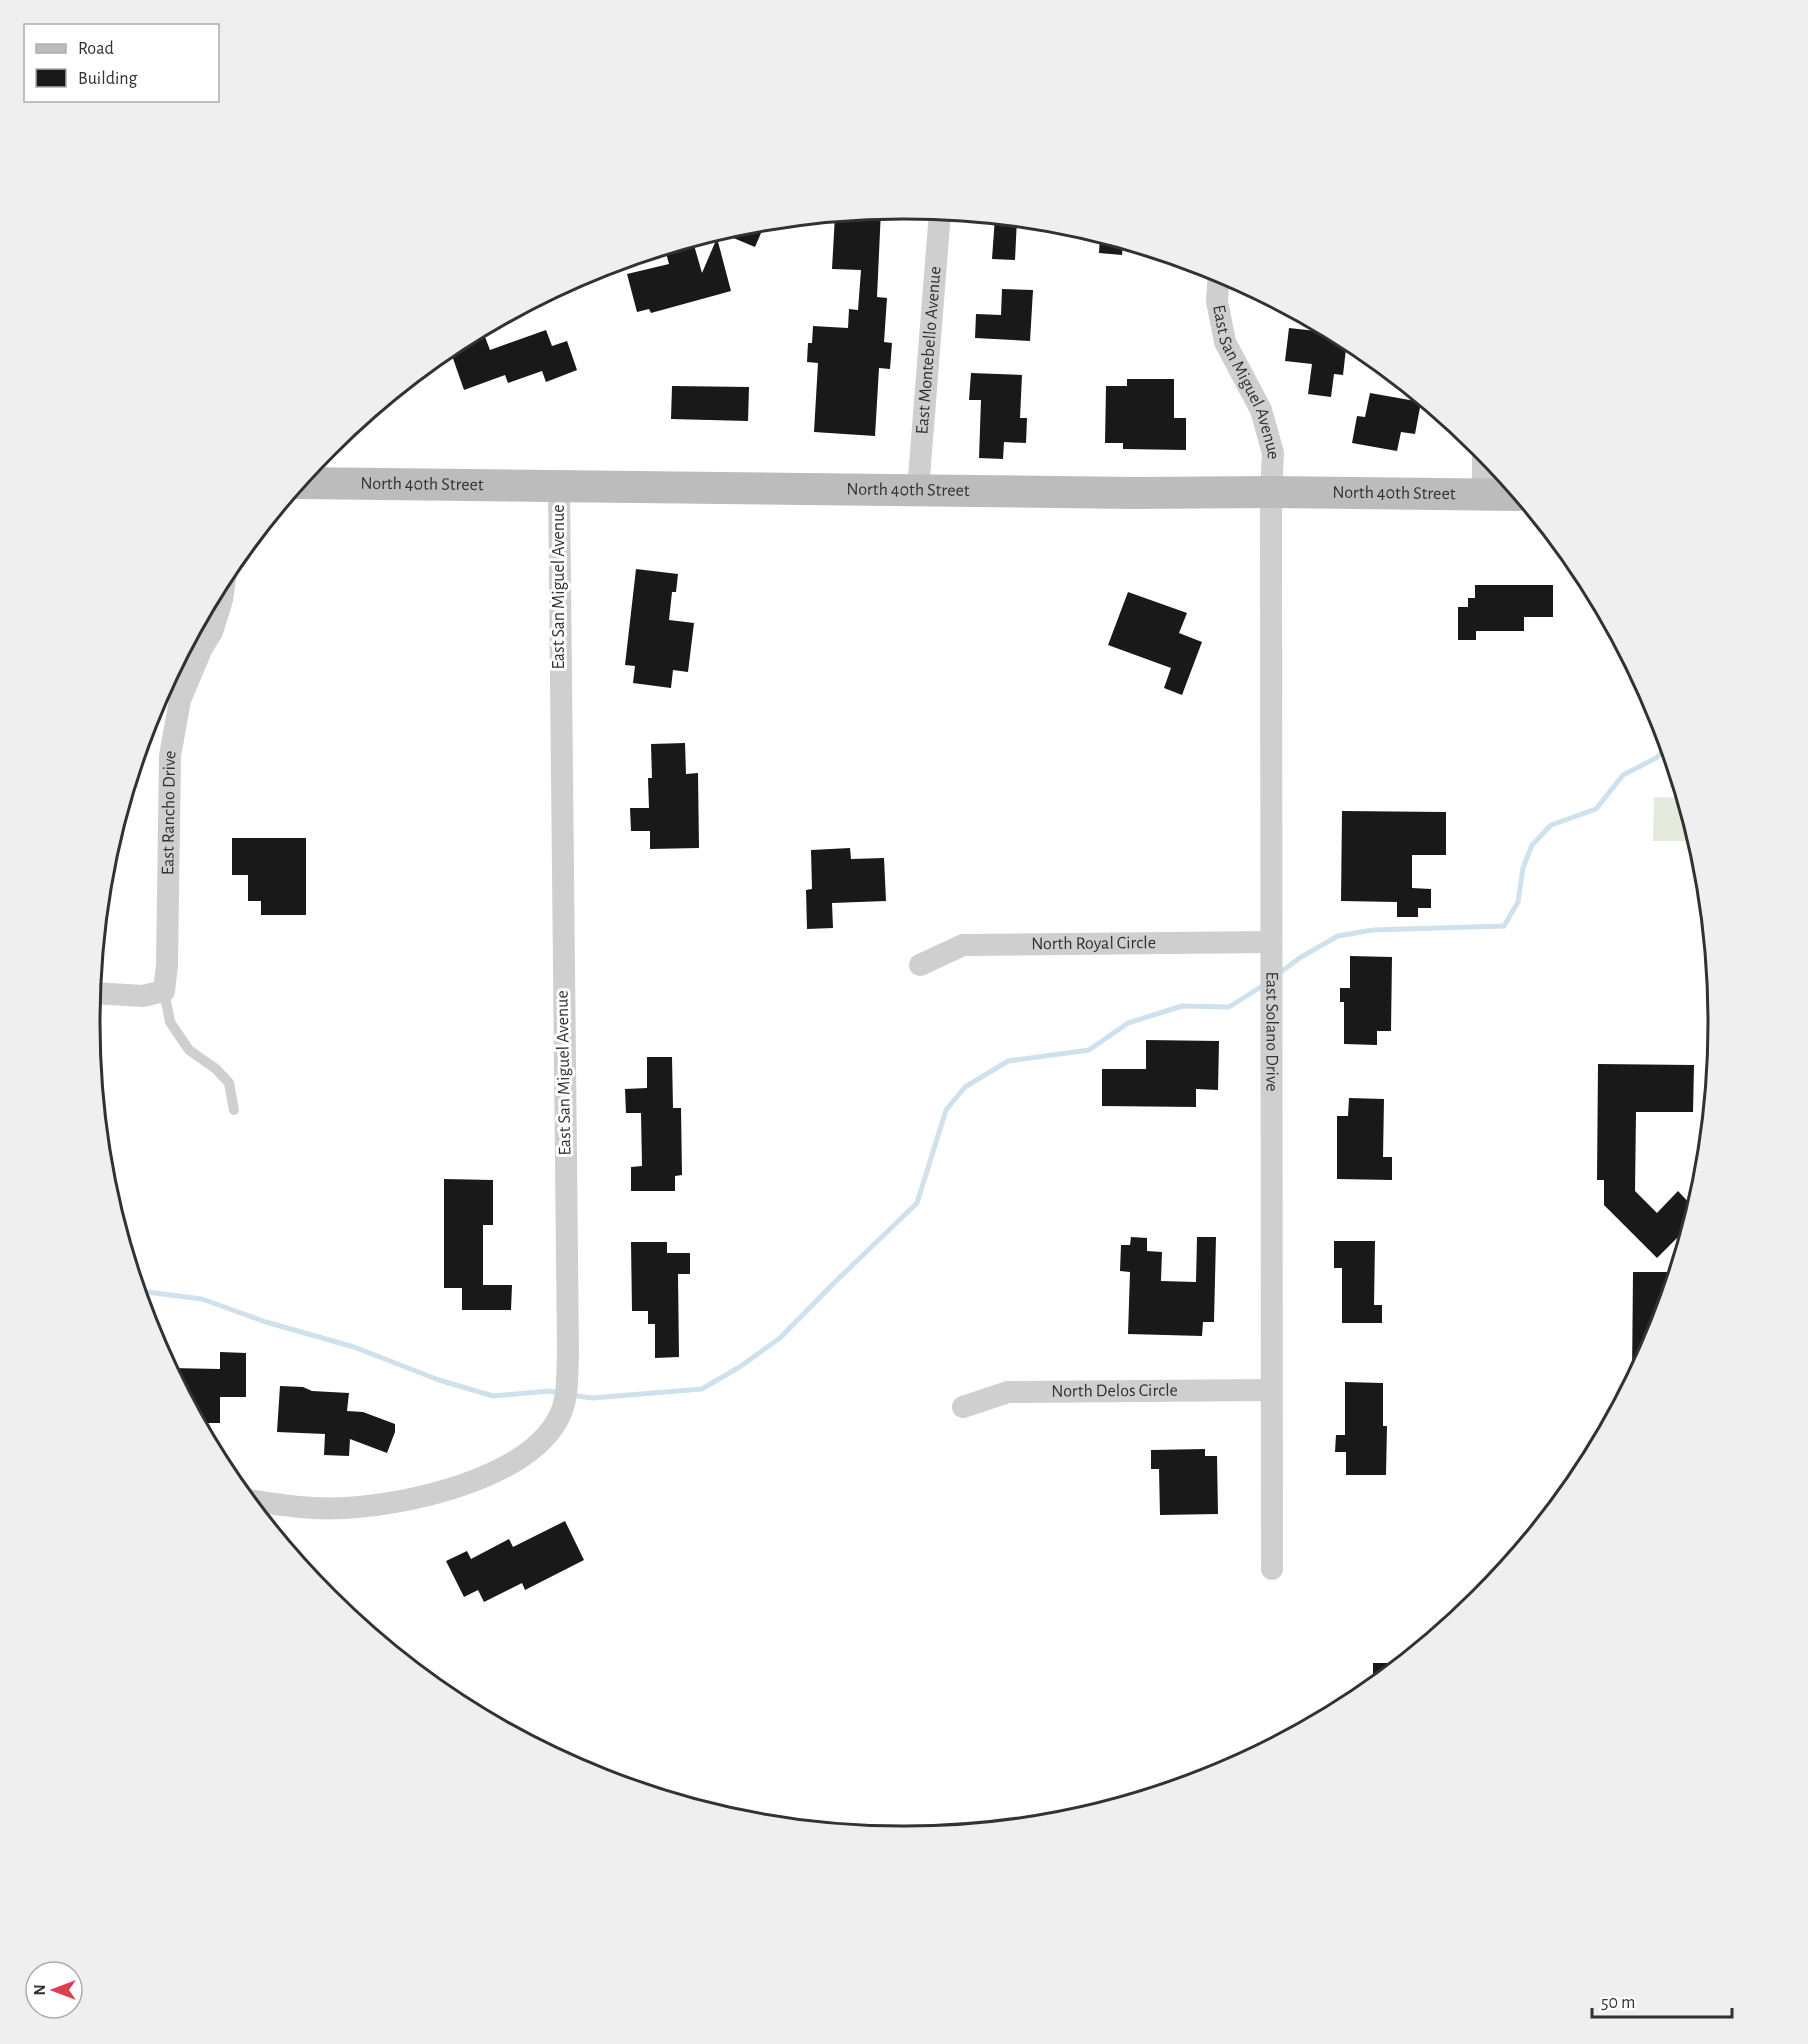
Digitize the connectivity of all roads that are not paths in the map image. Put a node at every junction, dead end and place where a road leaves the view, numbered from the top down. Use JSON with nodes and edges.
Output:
{"nodes":[{"id":1,"x":939,"y":220,"type":"edge"},
{"id":2,"x":1218,"y":283,"type":"edge"},
{"id":3,"x":1484,"y":466,"type":"edge"},
{"id":4,"x":308,"y":483,"type":"edge"},
{"id":5,"x":559,"y":486,"type":"junction"},
{"id":6,"x":918,"y":490,"type":"junction"},
{"id":7,"x":1271,"y":492,"type":"junction"},
{"id":8,"x":1483,"y":495,"type":"junction"},
{"id":9,"x":1510,"y":495,"type":"edge"},
{"id":10,"x":222,"y":597,"type":"edge"},
{"id":11,"x":1271,"y":942,"type":"junction"},
{"id":12,"x":920,"y":965,"type":"dead end"},
{"id":13,"x":164,"y":992,"type":"junction"},
{"id":14,"x":101,"y":993,"type":"edge"},
{"id":15,"x":234,"y":1110,"type":"dead end"},
{"id":16,"x":1271,"y":1390,"type":"junction"},
{"id":17,"x":963,"y":1407,"type":"dead end"},
{"id":18,"x":260,"y":1501,"type":"edge"},
{"id":19,"x":1272,"y":1569,"type":"dead end"}],
"edges":[{"from":1,"to":6,"type":"street","name":"East Montebello Avenue"},
{"from":2,"to":7,"type":"street","name":"East San Miguel Avenue"},
{"from":3,"to":8,"type":"street"},
{"from":4,"to":5,"type":"street","name":"North 40th Street"},
{"from":5,"to":6,"type":"street","name":"North 40th Street"},
{"from":5,"to":18,"type":"street","name":"East San Miguel Avenue"},
{"from":6,"to":7,"type":"street","name":"North 40th Street"},
{"from":7,"to":8,"type":"street","name":"North 40th Street"},
{"from":7,"to":11,"type":"street","name":"East Solano Drive"},
{"from":8,"to":9,"type":"street","name":"North 40th Street"},
{"from":10,"to":13,"type":"street","name":"East Rancho Drive"},
{"from":11,"to":12,"type":"street","name":"North Royal Circle"},
{"from":11,"to":16,"type":"street","name":"East Solano Drive"},
{"from":13,"to":14,"type":"street"},
{"from":13,"to":15,"type":"lane"},
{"from":16,"to":17,"type":"street","name":"North Delos Circle"},
{"from":16,"to":19,"type":"street","name":"East Solano Drive"}]}
